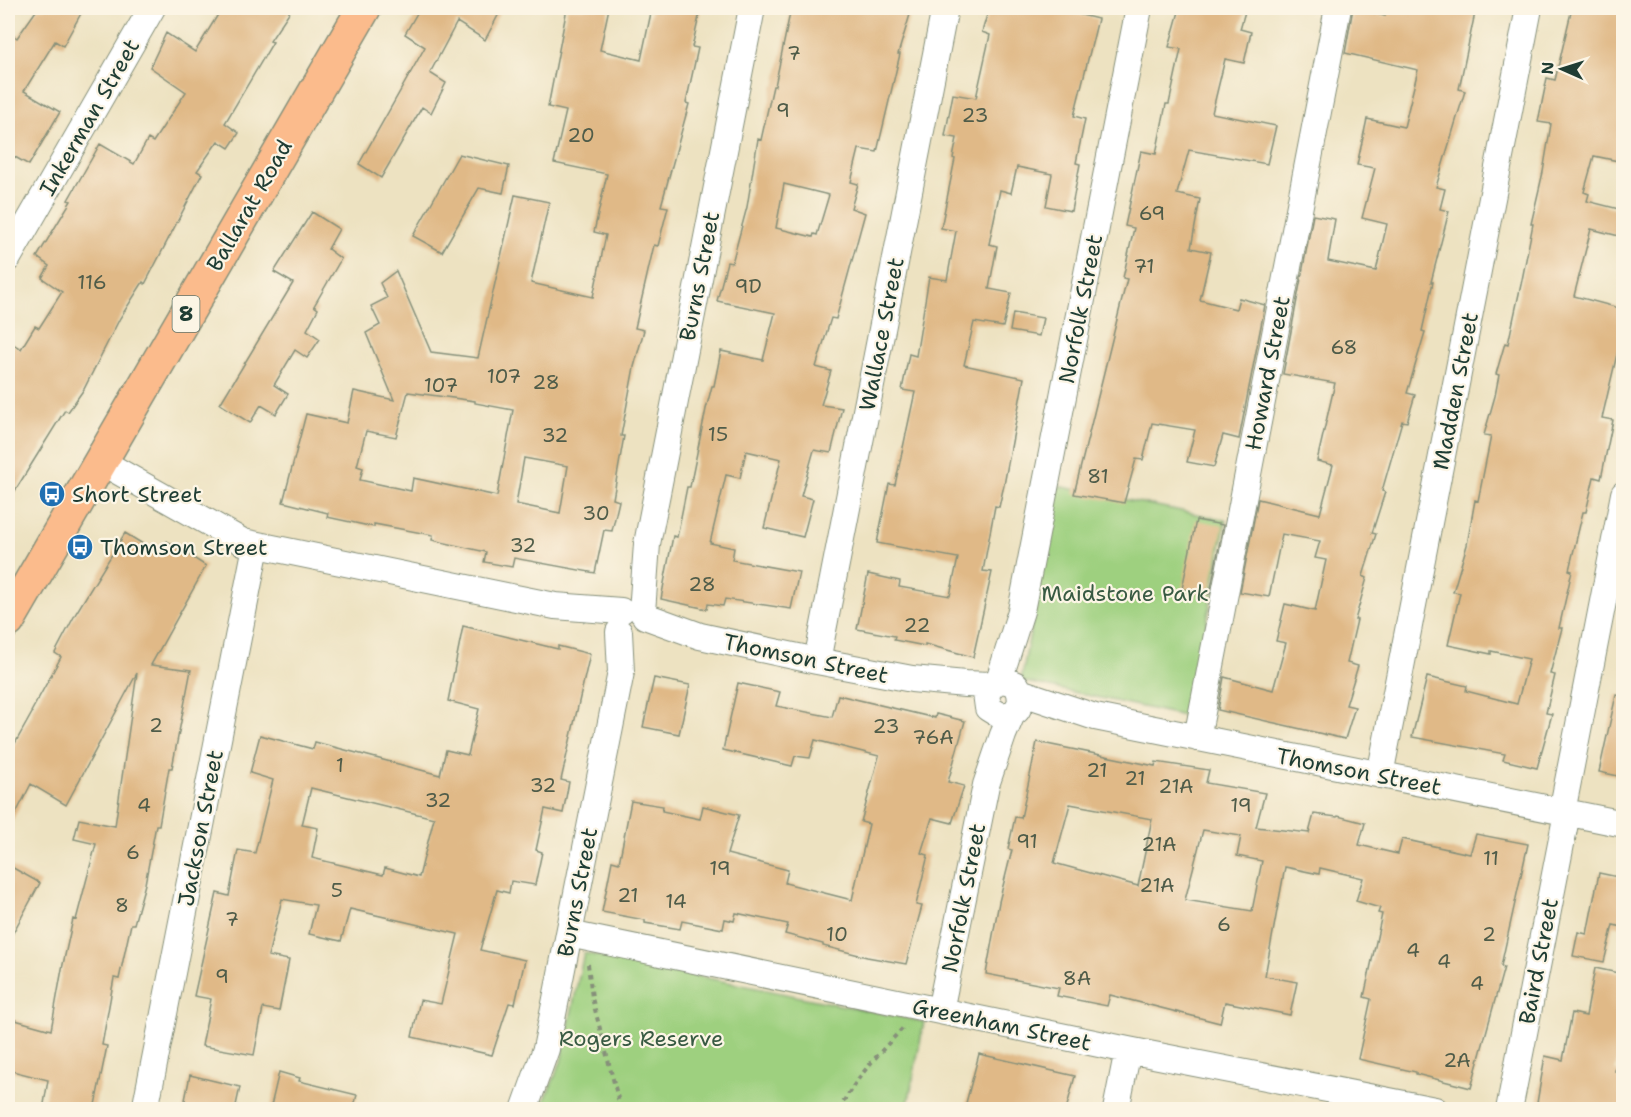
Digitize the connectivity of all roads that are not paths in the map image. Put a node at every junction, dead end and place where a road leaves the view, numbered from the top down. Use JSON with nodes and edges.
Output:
{"nodes":[{"id":1,"x":152,"y":8,"type":"edge"},
{"id":2,"x":364,"y":8,"type":"edge"},
{"id":3,"x":752,"y":8,"type":"edge"},
{"id":4,"x":945,"y":8,"type":"edge"},
{"id":5,"x":1139,"y":8,"type":"edge"},
{"id":6,"x":1338,"y":8,"type":"edge"},
{"id":7,"x":1529,"y":8,"type":"edge"},
{"id":8,"x":8,"y":258,"type":"edge"},
{"id":9,"x":100,"y":461,"type":"junction"},
{"id":10,"x":1623,"y":494,"type":"edge"},
{"id":11,"x":256,"y":546,"type":"junction"},
{"id":12,"x":16,"y":588,"type":"edge"},
{"id":13,"x":8,"y":621,"type":"edge"},
{"id":14,"x":631,"y":622,"type":"junction"},
{"id":15,"x":817,"y":661,"type":"junction"},
{"id":16,"x":1004,"y":698,"type":"junction"},
{"id":17,"x":1197,"y":738,"type":"junction"},
{"id":18,"x":1380,"y":775,"type":"junction"},
{"id":19,"x":1564,"y":812,"type":"junction"},
{"id":20,"x":1623,"y":824,"type":"edge"},
{"id":21,"x":580,"y":936,"type":"junction"},
{"id":22,"x":940,"y":1011,"type":"junction"},
{"id":23,"x":1128,"y":1050,"type":"junction"},
{"id":24,"x":145,"y":1110,"type":"edge"},
{"id":25,"x":524,"y":1110,"type":"edge"},
{"id":26,"x":1116,"y":1110,"type":"edge"},
{"id":27,"x":1435,"y":1110,"type":"edge"},
{"id":28,"x":1509,"y":1110,"type":"edge"}],
"edges":[{"from":1,"to":8,"type":"street","name":"Inkerman Street"},
{"from":2,"to":9,"type":"highway","name":"Ballarat Road","number":"8"},
{"from":3,"to":14,"type":"street","name":"Burns Street"},
{"from":4,"to":15,"type":"street","name":"Wallace Street"},
{"from":5,"to":16,"type":"street","name":"Norfolk Street"},
{"from":6,"to":17,"type":"street","name":"Howard Street"},
{"from":7,"to":18,"type":"street","name":"Madden Street"},
{"from":9,"to":11,"type":"street","name":"Thomson Street"},
{"from":9,"to":12,"type":"highway","name":"Ballarat Road","number":"8"},
{"from":10,"to":19,"type":"street","name":"Baird Street"},
{"from":11,"to":14,"type":"street","name":"Thomson Street"},
{"from":11,"to":24,"type":"street","name":"Jackson Street"},
{"from":12,"to":13,"type":"highway","name":"Ballarat Road","number":"8"},
{"from":14,"to":15,"type":"street","name":"Thomson Street"},
{"from":14,"to":21,"type":"street","name":"Burns Street"},
{"from":15,"to":16,"type":"street","name":"Thomson Street"},
{"from":16,"to":17,"type":"street","name":"Thomson Street"},
{"from":16,"to":22,"type":"street","name":"Norfolk Street"},
{"from":17,"to":18,"type":"street","name":"Thomson Street"},
{"from":18,"to":19,"type":"street","name":"Thomson Street"},
{"from":19,"to":20,"type":"street","name":"Thomson Street"},
{"from":19,"to":28,"type":"street","name":"Baird Street"},
{"from":21,"to":22,"type":"street","name":"Greenham Street"},
{"from":21,"to":25,"type":"street","name":"Burns Street"},
{"from":22,"to":23,"type":"street","name":"Greenham Street"},
{"from":23,"to":26,"type":"street"},
{"from":23,"to":27,"type":"street","name":"Greenham Street"}]}
